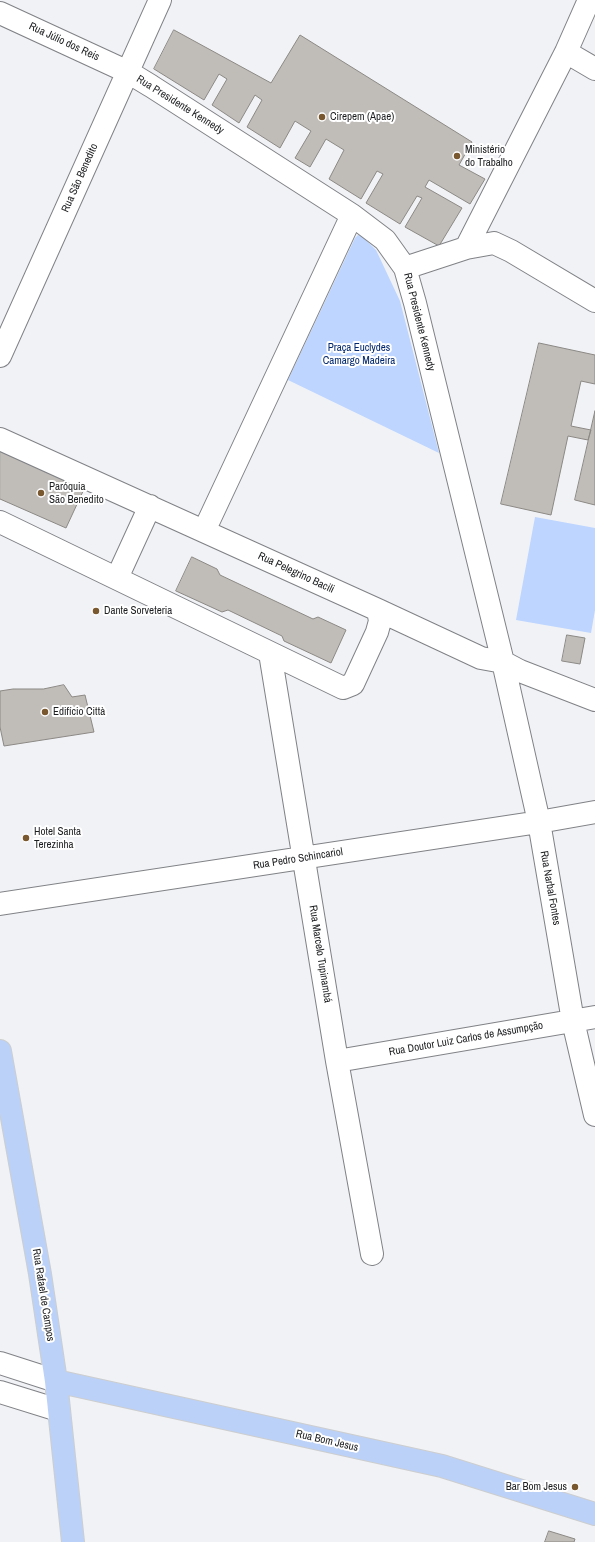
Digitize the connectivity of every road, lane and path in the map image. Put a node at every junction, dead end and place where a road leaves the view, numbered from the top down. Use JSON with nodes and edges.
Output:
{"nodes":[{"id":1,"x":160,"y":0,"type":"edge"},
{"id":2,"x":589,"y":0,"type":"edge"},
{"id":3,"x":0,"y":13,"type":"edge"},
{"id":4,"x":566,"y":52,"type":"junction"},
{"id":5,"x":595,"y":69,"type":"edge"},
{"id":6,"x":128,"y":72,"type":"junction"},
{"id":7,"x":352,"y":215,"type":"junction"},
{"id":8,"x":466,"y":248,"type":"junction"},
{"id":9,"x":405,"y":268,"type":"junction"},
{"id":10,"x":595,"y":301,"type":"edge"},
{"id":11,"x":0,"y":356,"type":"edge"},
{"id":12,"x":0,"y":439,"type":"edge"},
{"id":13,"x":150,"y":506,"type":"junction"},
{"id":14,"x":0,"y":522,"type":"edge"},
{"id":15,"x":204,"y":531,"type":"junction"},
{"id":16,"x":117,"y":578,"type":"junction"},
{"id":17,"x":378,"y":610,"type":"junction"},
{"id":18,"x":270,"y":653,"type":"junction"},
{"id":19,"x":503,"y":662,"type":"junction"},
{"id":20,"x":593,"y":692,"type":"edge"},
{"id":21,"x":595,"y":812,"type":"edge"},
{"id":22,"x":539,"y":822,"type":"junction"},
{"id":23,"x":304,"y":858,"type":"junction"},
{"id":24,"x":0,"y":904,"type":"edge"},
{"id":25,"x":595,"y":1017,"type":"edge"},
{"id":26,"x":573,"y":1021,"type":"junction"},
{"id":27,"x":0,"y":1051,"type":"edge"},
{"id":28,"x":337,"y":1062,"type":"junction"},
{"id":29,"x":595,"y":1115,"type":"edge"},
{"id":30,"x":372,"y":1254,"type":"dead end"},
{"id":31,"x":0,"y":1363,"type":"edge"},
{"id":32,"x":56,"y":1381,"type":"junction"},
{"id":33,"x":0,"y":1392,"type":"edge"},
{"id":34,"x":58,"y":1410,"type":"junction"},
{"id":35,"x":595,"y":1514,"type":"edge"},
{"id":36,"x":73,"y":1542,"type":"edge"}],
"edges":[{"from":1,"to":6,"type":"street","name":"Rua São Benedito"},
{"from":2,"to":4,"type":"street"},
{"from":3,"to":6,"type":"street","name":"Rua Júlio dos Reis"},
{"from":4,"to":5,"type":"street"},
{"from":4,"to":8,"type":"street"},
{"from":6,"to":7,"type":"street","name":"Rua Presidente Kennedy"},
{"from":6,"to":11,"type":"street","name":"Rua São Benedito"},
{"from":7,"to":9,"type":"street","name":"Rua Presidente Kennedy"},
{"from":7,"to":15,"type":"street"},
{"from":8,"to":9,"type":"street"},
{"from":8,"to":10,"type":"street"},
{"from":9,"to":19,"type":"street","name":"Rua Presidente Kennedy"},
{"from":12,"to":13,"type":"street","name":"Rua Pelegrino Bacili"},
{"from":13,"to":15,"type":"street","name":"Rua Pelegrino Bacili"},
{"from":13,"to":16,"type":"street"},
{"from":14,"to":16,"type":"street"},
{"from":15,"to":17,"type":"street","name":"Rua Pelegrino Bacili"},
{"from":16,"to":18,"type":"street"},
{"from":17,"to":18,"type":"street"},
{"from":17,"to":19,"type":"street","name":"Rua Pelegrino Bacili"},
{"from":18,"to":23,"type":"street","name":"Rua Marcelo Tupinambá"},
{"from":19,"to":20,"type":"street","name":"Rua Pelegrino Bacili"},
{"from":19,"to":22,"type":"street","name":"Rua Narbal Fontes"},
{"from":21,"to":22,"type":"street","name":"Rua Pedro Schincariol"},
{"from":22,"to":23,"type":"street","name":"Rua Pedro Schincariol"},
{"from":22,"to":26,"type":"street","name":"Rua Narbal Fontes"},
{"from":23,"to":24,"type":"street","name":"Rua Pedro Schincariol"},
{"from":23,"to":28,"type":"street","name":"Rua Marcelo Tupinambá"},
{"from":25,"to":26,"type":"street","name":"Rua Doutor Luiz Carlos de Assumpção"},
{"from":26,"to":28,"type":"street","name":"Rua Doutor Luiz Carlos de Assumpção"},
{"from":26,"to":29,"type":"street","name":"Rua Narbal Fontes"},
{"from":27,"to":32,"type":"main road","name":"Rua Rafael de Campos"},
{"from":28,"to":30,"type":"street","name":"Rua Marcelo Tupinambá"},
{"from":31,"to":32,"type":"street"},
{"from":32,"to":34,"type":"main road","name":"Rua Rafael de Campos"},
{"from":32,"to":35,"type":"main road","name":"Rua Bom Jesus"},
{"from":33,"to":34,"type":"street"},
{"from":34,"to":36,"type":"main road","name":"Rua Rafael de Campos"}]}
